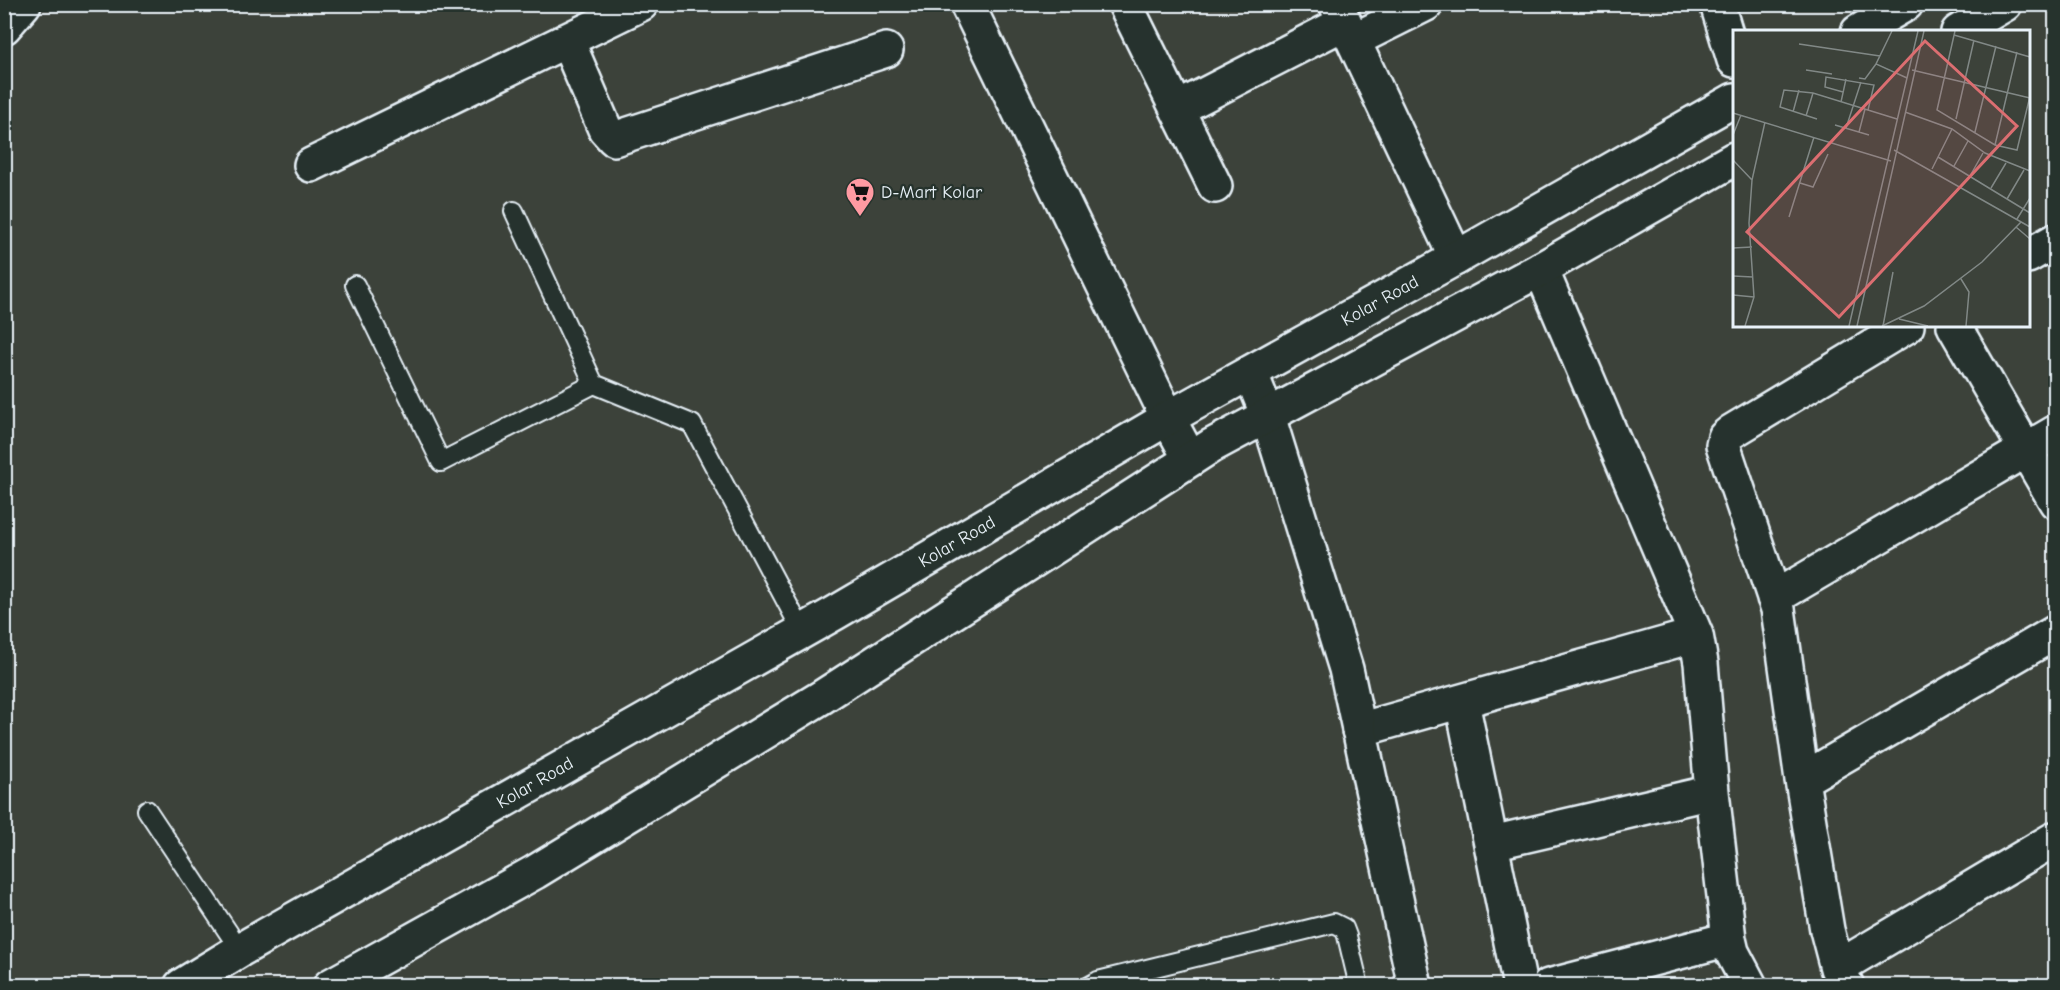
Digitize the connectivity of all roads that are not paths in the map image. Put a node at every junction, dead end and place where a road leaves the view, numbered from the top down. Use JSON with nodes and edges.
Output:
{"nodes":[{"id":1,"x":24,"y":4,"type":"edge"},
{"id":2,"x":641,"y":4,"type":"edge"},
{"id":3,"x":967,"y":4,"type":"edge"},
{"id":4,"x":1426,"y":4,"type":"edge"},
{"id":5,"x":1717,"y":4,"type":"edge"},
{"id":6,"x":1906,"y":4,"type":"edge"},
{"id":7,"x":2004,"y":4,"type":"edge"},
{"id":8,"x":1134,"y":7,"type":"edge"},
{"id":9,"x":1345,"y":22,"type":"edge"},
{"id":10,"x":4,"y":27,"type":"edge"},
{"id":11,"x":1861,"y":30,"type":"edge"},
{"id":12,"x":1961,"y":30,"type":"edge"},
{"id":13,"x":567,"y":40,"type":"junction"},
{"id":14,"x":886,"y":50,"type":"dead end"},
{"id":15,"x":1733,"y":57,"type":"edge"},
{"id":16,"x":1733,"y":101,"type":"edge"},
{"id":17,"x":1177,"y":109,"type":"junction"},
{"id":18,"x":1733,"y":160,"type":"edge"},
{"id":19,"x":311,"y":165,"type":"dead end"},
{"id":20,"x":1215,"y":186,"type":"dead end"},
{"id":21,"x":514,"y":210,"type":"dead end"},
{"id":22,"x":2055,"y":240,"type":"edge"},
{"id":23,"x":2030,"y":255,"type":"edge"},
{"id":24,"x":1456,"y":258,"type":"junction"},
{"id":25,"x":1541,"y":269,"type":"junction"},
{"id":26,"x":355,"y":285,"type":"dead end"},
{"id":27,"x":1905,"y":327,"type":"edge"},
{"id":28,"x":1955,"y":327,"type":"edge"},
{"id":29,"x":1251,"y":374,"type":"junction"},
{"id":30,"x":594,"y":384,"type":"junction"},
{"id":31,"x":1179,"y":413,"type":"junction"},
{"id":32,"x":1254,"y":423,"type":"junction"},
{"id":33,"x":2055,"y":432,"type":"edge"},
{"id":34,"x":2025,"y":449,"type":"junction"},
{"id":35,"x":1201,"y":452,"type":"junction"},
{"id":36,"x":2055,"y":502,"type":"edge"},
{"id":37,"x":1774,"y":598,"type":"junction"},
{"id":38,"x":802,"y":631,"type":"junction"},
{"id":39,"x":2055,"y":632,"type":"edge"},
{"id":40,"x":1696,"y":635,"type":"junction"},
{"id":41,"x":1462,"y":702,"type":"junction"},
{"id":42,"x":1359,"y":730,"type":"junction"},
{"id":43,"x":1802,"y":780,"type":"junction"},
{"id":44,"x":1712,"y":792,"type":"junction"},
{"id":45,"x":147,"y":810,"type":"dead end"},
{"id":46,"x":2055,"y":838,"type":"edge"},
{"id":47,"x":1492,"y":843,"type":"junction"},
{"id":48,"x":1729,"y":939,"type":"junction"},
{"id":49,"x":240,"y":950,"type":"junction"},
{"id":50,"x":1842,"y":977,"type":"edge"},
{"id":51,"x":181,"y":986,"type":"edge"},
{"id":52,"x":330,"y":986,"type":"edge"},
{"id":53,"x":1089,"y":986,"type":"edge"},
{"id":54,"x":1359,"y":986,"type":"edge"},
{"id":55,"x":1416,"y":986,"type":"edge"},
{"id":56,"x":1520,"y":986,"type":"edge"},
{"id":57,"x":1549,"y":986,"type":"edge"},
{"id":58,"x":1749,"y":986,"type":"edge"}],
"edges":[{"from":1,"to":10,"type":"street"},
{"from":2,"to":13,"type":"street"},
{"from":3,"to":31,"type":"street"},
{"from":4,"to":9,"type":"street"},
{"from":5,"to":15,"type":"street"},
{"from":6,"to":11,"type":"street"},
{"from":7,"to":12,"type":"street"},
{"from":8,"to":17,"type":"street"},
{"from":9,"to":17,"type":"street"},
{"from":9,"to":24,"type":"street"},
{"from":13,"to":14,"type":"street"},
{"from":13,"to":19,"type":"street"},
{"from":16,"to":24,"type":"street","name":"Kolar Road"},
{"from":17,"to":20,"type":"street"},
{"from":18,"to":25,"type":"street"},
{"from":21,"to":30,"type":"lane"},
{"from":22,"to":23,"type":"street"},
{"from":24,"to":29,"type":"street","name":"Kolar Road"},
{"from":25,"to":32,"type":"street"},
{"from":25,"to":40,"type":"street"},
{"from":26,"to":30,"type":"lane"},
{"from":27,"to":37,"type":"street"},
{"from":28,"to":34,"type":"street"},
{"from":29,"to":31,"type":"street","name":"Kolar Road"},
{"from":29,"to":32,"type":"street"},
{"from":30,"to":38,"type":"lane"},
{"from":31,"to":35,"type":"street"},
{"from":31,"to":38,"type":"street","name":"Kolar Road"},
{"from":32,"to":35,"type":"street"},
{"from":32,"to":42,"type":"street"},
{"from":33,"to":34,"type":"street"},
{"from":34,"to":36,"type":"street"},
{"from":34,"to":37,"type":"street"},
{"from":35,"to":52,"type":"street"},
{"from":37,"to":43,"type":"street"},
{"from":38,"to":49,"type":"street","name":"Kolar Road"},
{"from":39,"to":43,"type":"street"},
{"from":40,"to":41,"type":"street"},
{"from":40,"to":44,"type":"street"},
{"from":41,"to":42,"type":"street"},
{"from":41,"to":47,"type":"street"},
{"from":42,"to":55,"type":"street"},
{"from":43,"to":50,"type":"street"},
{"from":44,"to":47,"type":"street"},
{"from":44,"to":48,"type":"street"},
{"from":45,"to":49,"type":"lane"},
{"from":46,"to":50,"type":"street"},
{"from":47,"to":56,"type":"street"},
{"from":48,"to":57,"type":"street"},
{"from":48,"to":58,"type":"street"},
{"from":49,"to":51,"type":"street","name":"Kolar Road"},
{"from":53,"to":54,"type":"lane"}]}
